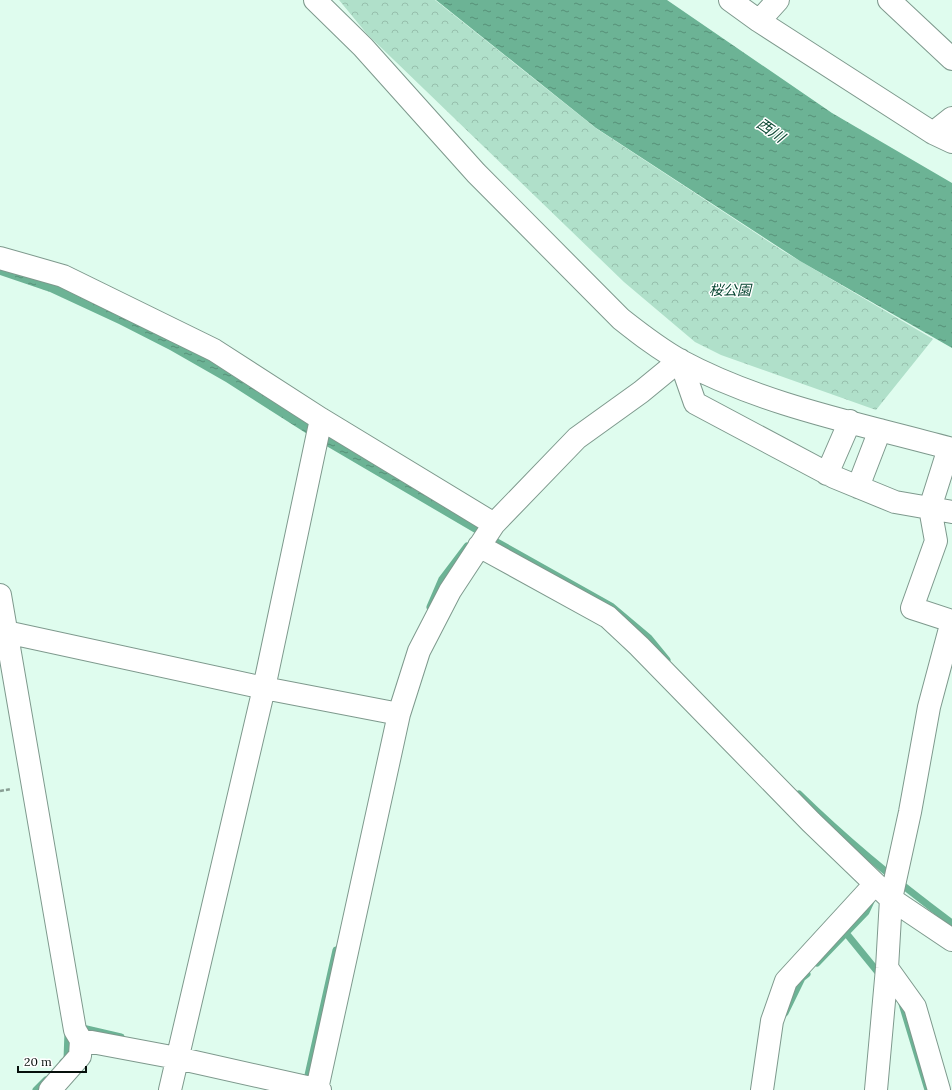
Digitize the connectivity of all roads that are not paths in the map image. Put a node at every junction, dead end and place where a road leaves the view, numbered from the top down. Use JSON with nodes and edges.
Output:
{"nodes":[{"id":1,"x":315,"y":0,"type":"edge"},
{"id":2,"x":730,"y":0,"type":"edge"},
{"id":3,"x":778,"y":0,"type":"edge"},
{"id":4,"x":889,"y":0,"type":"edge"},
{"id":5,"x":759,"y":21,"type":"junction"},
{"id":6,"x":952,"y":59,"type":"edge"},
{"id":7,"x":952,"y":118,"type":"edge"},
{"id":8,"x":933,"y":133,"type":"junction"},
{"id":9,"x":952,"y":142,"type":"edge"},
{"id":10,"x":0,"y":258,"type":"edge"},
{"id":11,"x":680,"y":360,"type":"junction"},
{"id":12,"x":321,"y":419,"type":"junction"},
{"id":13,"x":850,"y":421,"type":"junction"},
{"id":14,"x":880,"y":430,"type":"junction"},
{"id":15,"x":950,"y":449,"type":"edge"},
{"id":16,"x":827,"y":474,"type":"junction"},
{"id":17,"x":858,"y":487,"type":"junction"},
{"id":18,"x":930,"y":508,"type":"junction"},
{"id":19,"x":952,"y":512,"type":"edge"},
{"id":20,"x":494,"y":524,"type":"junction"},
{"id":21,"x":480,"y":546,"type":"junction"},
{"id":22,"x":0,"y":595,"type":"edge"},
{"id":23,"x":952,"y":621,"type":"edge"},
{"id":24,"x":6,"y":632,"type":"junction"},
{"id":25,"x":264,"y":688,"type":"junction"},
{"id":26,"x":399,"y":714,"type":"junction"},
{"id":27,"x":875,"y":884,"type":"junction"},
{"id":28,"x":891,"y":899,"type":"junction"},
{"id":29,"x":952,"y":940,"type":"edge"},
{"id":30,"x":887,"y":968,"type":"junction"},
{"id":31,"x":80,"y":1040,"type":"junction"},
{"id":32,"x":177,"y":1058,"type":"junction"},
{"id":33,"x":295,"y":1087,"type":"edge"},
{"id":34,"x":50,"y":1090,"type":"edge"},
{"id":35,"x":170,"y":1090,"type":"edge"},
{"id":36,"x":319,"y":1090,"type":"edge"},
{"id":37,"x":762,"y":1090,"type":"edge"},
{"id":38,"x":876,"y":1090,"type":"edge"},
{"id":39,"x":938,"y":1090,"type":"edge"}],
"edges":[{"from":1,"to":11,"type":"street"},
{"from":2,"to":5,"type":"street"},
{"from":3,"to":5,"type":"street"},
{"from":4,"to":6,"type":"street"},
{"from":5,"to":8,"type":"street"},
{"from":7,"to":8,"type":"street"},
{"from":8,"to":9,"type":"street"},
{"from":10,"to":12,"type":"street"},
{"from":11,"to":13,"type":"street"},
{"from":11,"to":16,"type":"street"},
{"from":11,"to":20,"type":"street"},
{"from":12,"to":20,"type":"street"},
{"from":12,"to":25,"type":"street"},
{"from":13,"to":14,"type":"street"},
{"from":13,"to":16,"type":"street"},
{"from":14,"to":15,"type":"street"},
{"from":14,"to":17,"type":"street"},
{"from":15,"to":18,"type":"street"},
{"from":16,"to":17,"type":"street"},
{"from":17,"to":18,"type":"street"},
{"from":18,"to":19,"type":"street"},
{"from":18,"to":23,"type":"street"},
{"from":20,"to":21,"type":"street"},
{"from":21,"to":26,"type":"street"},
{"from":21,"to":27,"type":"street"},
{"from":22,"to":24,"type":"street"},
{"from":23,"to":28,"type":"street"},
{"from":24,"to":25,"type":"street"},
{"from":24,"to":31,"type":"street"},
{"from":25,"to":26,"type":"street"},
{"from":25,"to":32,"type":"street"},
{"from":26,"to":36,"type":"street"},
{"from":27,"to":28,"type":"street"},
{"from":27,"to":37,"type":"street"},
{"from":28,"to":29,"type":"street"},
{"from":28,"to":30,"type":"street"},
{"from":30,"to":38,"type":"street"},
{"from":30,"to":39,"type":"street"},
{"from":31,"to":32,"type":"street"},
{"from":31,"to":34,"type":"street"},
{"from":32,"to":33,"type":"street"},
{"from":32,"to":35,"type":"street"},
{"from":33,"to":36,"type":"street"}]}
